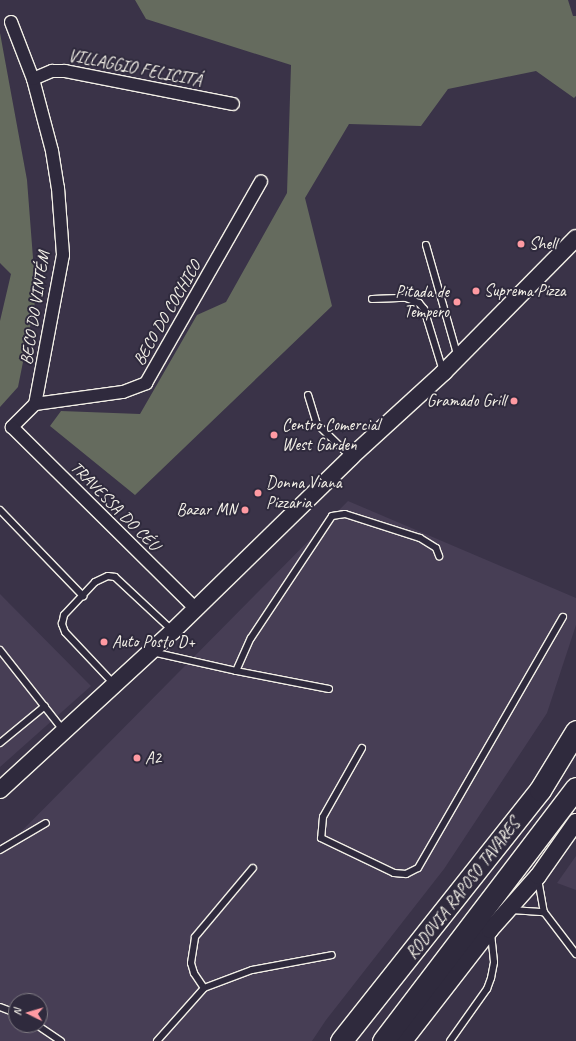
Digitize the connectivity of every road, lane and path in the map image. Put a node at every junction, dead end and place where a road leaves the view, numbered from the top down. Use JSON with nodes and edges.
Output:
{"nodes":[{"id":1,"x":10,"y":22,"type":"dead end"},
{"id":2,"x":33,"y":79,"type":"junction"},
{"id":3,"x":233,"y":104,"type":"dead end"},
{"id":4,"x":260,"y":181,"type":"dead end"},
{"id":5,"x":576,"y":238,"type":"edge"},
{"id":6,"x":426,"y":245,"type":"dead end"},
{"id":7,"x":576,"y":256,"type":"edge"},
{"id":8,"x":551,"y":265,"type":"junction"},
{"id":9,"x":372,"y":300,"type":"dead end"},
{"id":10,"x":458,"y":356,"type":"junction"},
{"id":11,"x":444,"y":372,"type":"junction"},
{"id":12,"x":308,"y":395,"type":"dead end"},
{"id":13,"x":36,"y":404,"type":"junction"},
{"id":14,"x":351,"y":457,"type":"junction"},
{"id":15,"x":0,"y":510,"type":"edge"},
{"id":16,"x":439,"y":556,"type":"dead end"},
{"id":17,"x":82,"y":596,"type":"junction"},
{"id":18,"x":195,"y":608,"type":"junction"},
{"id":19,"x":563,"y":617,"type":"dead end"},
{"id":20,"x":173,"y":631,"type":"junction"},
{"id":21,"x":0,"y":650,"type":"edge"},
{"id":22,"x":150,"y":652,"type":"junction"},
{"id":23,"x":236,"y":671,"type":"junction"},
{"id":24,"x":115,"y":685,"type":"junction"},
{"id":25,"x":329,"y":689,"type":"dead end"},
{"id":26,"x":45,"y":706,"type":"junction"},
{"id":27,"x":576,"y":731,"type":"edge"},
{"id":28,"x":64,"y":732,"type":"junction"},
{"id":29,"x":0,"y":743,"type":"edge"},
{"id":30,"x":362,"y":748,"type":"dead end"},
{"id":31,"x":576,"y":788,"type":"edge"},
{"id":32,"x":0,"y":790,"type":"edge"},
{"id":33,"x":576,"y":822,"type":"edge"},
{"id":34,"x":46,"y":823,"type":"dead end"},
{"id":35,"x":0,"y":850,"type":"edge"},
{"id":36,"x":253,"y":868,"type":"dead end"},
{"id":37,"x":538,"y":876,"type":"junction"},
{"id":38,"x":508,"y":909,"type":"junction"},
{"id":39,"x":544,"y":912,"type":"junction"},
{"id":40,"x":490,"y":930,"type":"junction"},
{"id":41,"x":576,"y":954,"type":"edge"},
{"id":42,"x":332,"y":955,"type":"dead end"},
{"id":43,"x":204,"y":988,"type":"junction"},
{"id":44,"x":48,"y":1032,"type":"edge"},
{"id":45,"x":61,"y":1041,"type":"edge"},
{"id":46,"x":157,"y":1041,"type":"edge"},
{"id":47,"x":341,"y":1041,"type":"edge"},
{"id":48,"x":383,"y":1041,"type":"edge"},
{"id":49,"x":404,"y":1041,"type":"edge"},
{"id":50,"x":450,"y":1041,"type":"edge"}],
"edges":[{"from":1,"to":2,"type":"street","name":"BECO DO VINTÉM"},
{"from":2,"to":3,"type":"street","name":"VILLAGGIO FELICITÁ"},
{"from":2,"to":13,"type":"street","name":"BECO DO VINTÉM"},
{"from":4,"to":13,"type":"street","name":"BECO DO COCHICO"},
{"from":5,"to":8,"type":"street"},
{"from":6,"to":10,"type":"lane"},
{"from":7,"to":8,"type":"street"},
{"from":8,"to":10,"type":"street"},
{"from":9,"to":11,"type":"lane"},
{"from":10,"to":11,"type":"street"},
{"from":11,"to":14,"type":"street"},
{"from":12,"to":14,"type":"lane"},
{"from":13,"to":18,"type":"street","name":"TRAVESSA DO CÉU"},
{"from":14,"to":18,"type":"street"},
{"from":15,"to":17,"type":"lane"},
{"from":16,"to":23,"type":"lane"},
{"from":17,"to":20,"type":"lane"},
{"from":17,"to":24,"type":"lane"},
{"from":18,"to":20,"type":"street"},
{"from":19,"to":30,"type":"lane"},
{"from":20,"to":22,"type":"street"},
{"from":21,"to":26,"type":"lane"},
{"from":22,"to":23,"type":"lane"},
{"from":22,"to":24,"type":"street"},
{"from":23,"to":25,"type":"lane"},
{"from":24,"to":28,"type":"street"},
{"from":26,"to":28,"type":"lane"},
{"from":26,"to":29,"type":"lane"},
{"from":27,"to":47,"type":"highway","name":"RODOVIA RAPOSO TAVARES"},
{"from":28,"to":32,"type":"street"},
{"from":31,"to":48,"type":"highway","name":"RODOVIA RAPOSO TAVARES"},
{"from":33,"to":37,"type":"street"},
{"from":34,"to":35,"type":"lane"},
{"from":36,"to":43,"type":"lane"},
{"from":37,"to":38,"type":"street"},
{"from":37,"to":39,"type":"lane"},
{"from":38,"to":39,"type":"lane"},
{"from":38,"to":40,"type":"street"},
{"from":39,"to":41,"type":"lane"},
{"from":40,"to":49,"type":"street"},
{"from":40,"to":50,"type":"lane"},
{"from":42,"to":43,"type":"lane"},
{"from":43,"to":46,"type":"lane"},
{"from":44,"to":45,"type":"lane"}]}
